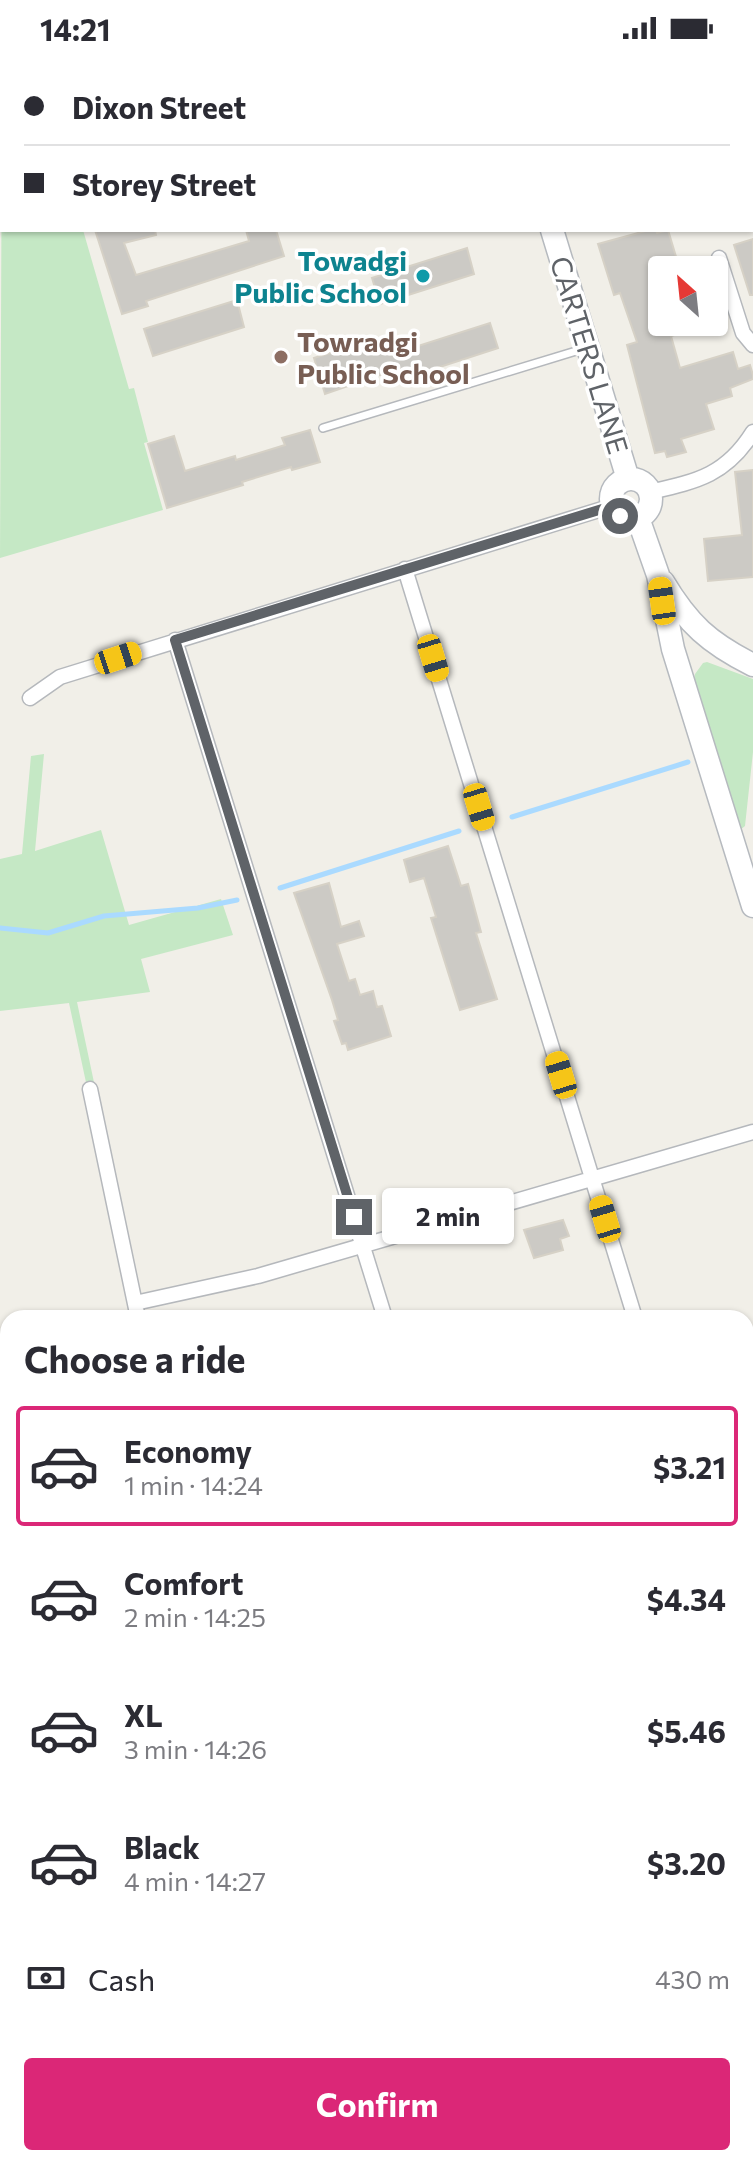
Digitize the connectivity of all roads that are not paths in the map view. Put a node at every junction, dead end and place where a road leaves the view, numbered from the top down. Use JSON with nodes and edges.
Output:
{"nodes":[{"id":1,"x":553,"y":232,"type":"edge"},
{"id":2,"x":728,"y":286,"type":"edge"},
{"id":3,"x":753,"y":345,"type":"edge"},
{"id":4,"x":589,"y":347,"type":"junction"},
{"id":5,"x":323,"y":428,"type":"dead end"},
{"id":6,"x":753,"y":432,"type":"edge"},
{"id":7,"x":628,"y":479,"type":"junction"},
{"id":8,"x":650,"y":492,"type":"junction"},
{"id":9,"x":612,"y":506,"type":"junction"},
{"id":10,"x":638,"y":518,"type":"junction"},
{"id":11,"x":405,"y":569,"type":"junction"},
{"id":12,"x":658,"y":575,"type":"junction"},
{"id":13,"x":175,"y":640,"type":"junction"},
{"id":14,"x":720,"y":648,"type":"junction"},
{"id":15,"x":753,"y":665,"type":"edge"},
{"id":16,"x":682,"y":680,"type":"junction"},
{"id":17,"x":30,"y":698,"type":"dead end"},
{"id":18,"x":753,"y":906,"type":"edge"},
{"id":19,"x":90,"y":1089,"type":"dead end"},
{"id":20,"x":753,"y":1132,"type":"edge"},
{"id":21,"x":593,"y":1179,"type":"junction"},
{"id":22,"x":364,"y":1247,"type":"junction"},
{"id":23,"x":136,"y":1310,"type":"edge"},
{"id":24,"x":383,"y":1310,"type":"edge"},
{"id":25,"x":633,"y":1310,"type":"edge"}],
"edges":[{"from":1,"to":4,"type":"main road","name":"CARTERS LANE"},
{"from":2,"to":3,"type":"street"},
{"from":4,"to":5,"type":"lane"},
{"from":4,"to":7,"type":"main road","name":"CARTERS LANE"},
{"from":6,"to":8,"type":"street"},
{"from":7,"to":8,"type":"main road"},
{"from":7,"to":9,"type":"main road"},
{"from":8,"to":10,"type":"main road"},
{"from":9,"to":10,"type":"main road"},
{"from":9,"to":11,"type":"street"},
{"from":10,"to":12,"type":"main road"},
{"from":11,"to":13,"type":"street"},
{"from":11,"to":21,"type":"street"},
{"from":12,"to":14,"type":"main road"},
{"from":12,"to":16,"type":"main road"},
{"from":13,"to":17,"type":"street"},
{"from":13,"to":22,"type":"street"},
{"from":14,"to":15,"type":"main road"},
{"from":14,"to":16,"type":"main road"},
{"from":16,"to":18,"type":"main road"},
{"from":19,"to":23,"type":"street"},
{"from":20,"to":21,"type":"street"},
{"from":21,"to":22,"type":"street"},
{"from":21,"to":25,"type":"street"},
{"from":22,"to":23,"type":"street"},
{"from":22,"to":24,"type":"street"}]}
